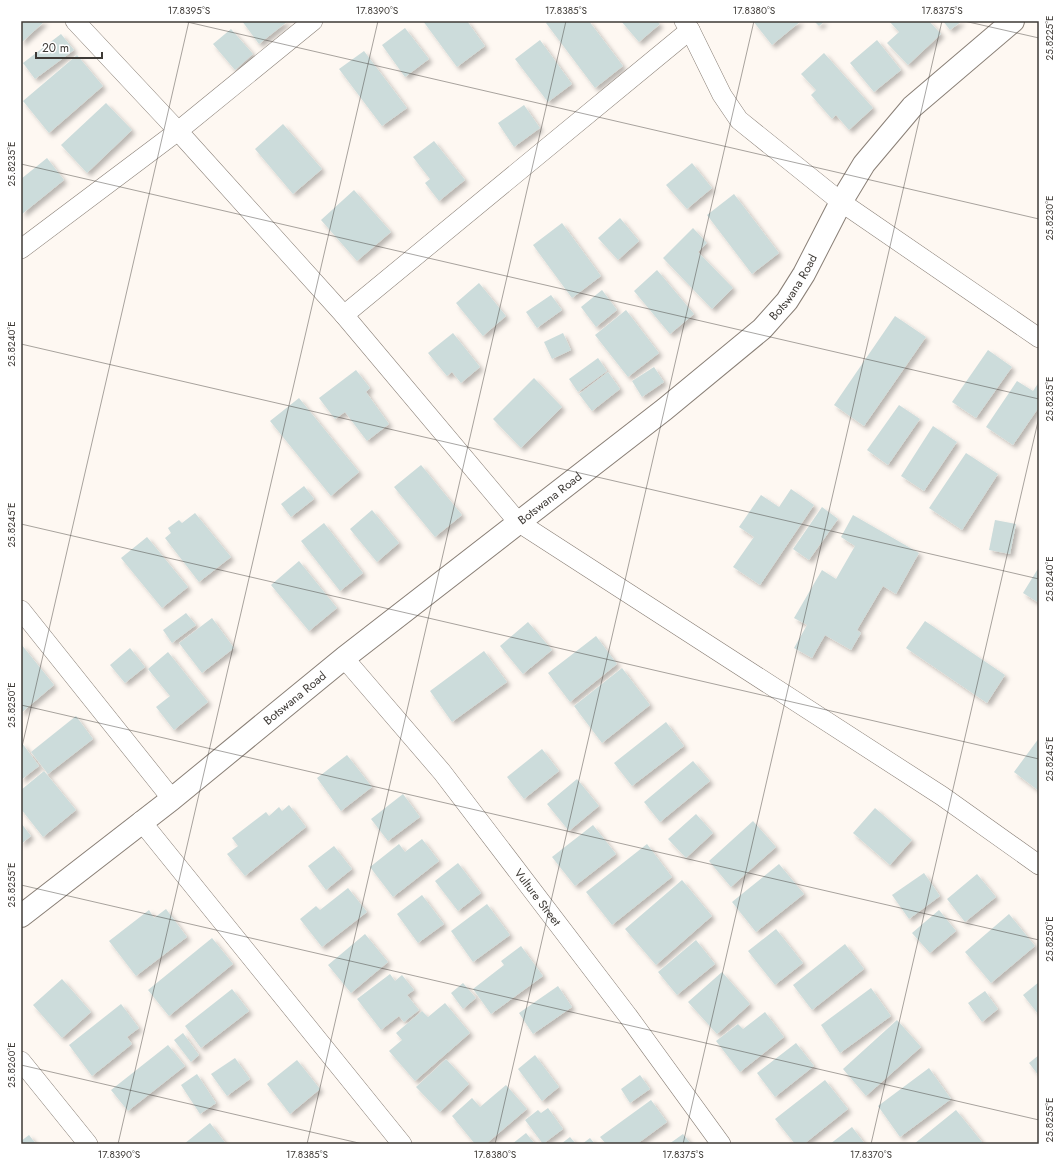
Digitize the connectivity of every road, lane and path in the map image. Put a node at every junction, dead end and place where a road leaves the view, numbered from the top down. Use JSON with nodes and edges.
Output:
{"nodes":[{"id":1,"x":75,"y":21,"type":"edge"},
{"id":2,"x":313,"y":21,"type":"edge"},
{"id":3,"x":1013,"y":21,"type":"edge"},
{"id":4,"x":687,"y":25,"type":"edge"},
{"id":5,"x":178,"y":131,"type":"junction"},
{"id":6,"x":841,"y":202,"type":"junction"},
{"id":7,"x":21,"y":249,"type":"edge"},
{"id":8,"x":344,"y":315,"type":"junction"},
{"id":9,"x":1039,"y":338,"type":"edge"},
{"id":10,"x":518,"y":522,"type":"junction"},
{"id":11,"x":21,"y":610,"type":"edge"},
{"id":12,"x":344,"y":658,"type":"junction"},
{"id":13,"x":172,"y":798,"type":"junction"},
{"id":14,"x":141,"y":821,"type":"junction"},
{"id":15,"x":1039,"y":864,"type":"edge"},
{"id":16,"x":21,"y":916,"type":"edge"},
{"id":17,"x":21,"y":1061,"type":"edge"},
{"id":18,"x":88,"y":1144,"type":"edge"},
{"id":19,"x":402,"y":1144,"type":"edge"},
{"id":20,"x":720,"y":1144,"type":"edge"}],
"edges":[{"from":1,"to":5,"type":"street"},
{"from":2,"to":5,"type":"street"},
{"from":3,"to":6,"type":"street","name":"Botswana Road"},
{"from":4,"to":6,"type":"street"},
{"from":4,"to":8,"type":"street"},
{"from":5,"to":7,"type":"street"},
{"from":5,"to":8,"type":"street"},
{"from":6,"to":9,"type":"street"},
{"from":6,"to":10,"type":"street","name":"Botswana Road"},
{"from":8,"to":10,"type":"street"},
{"from":10,"to":12,"type":"street","name":"Botswana Road"},
{"from":10,"to":15,"type":"street"},
{"from":11,"to":13,"type":"street"},
{"from":12,"to":13,"type":"street","name":"Botswana Road"},
{"from":12,"to":20,"type":"street","name":"Vulture Street"},
{"from":13,"to":14,"type":"street","name":"Botswana Road"},
{"from":14,"to":16,"type":"street","name":"Botswana Road"},
{"from":14,"to":19,"type":"street"},
{"from":17,"to":18,"type":"street"}]}
